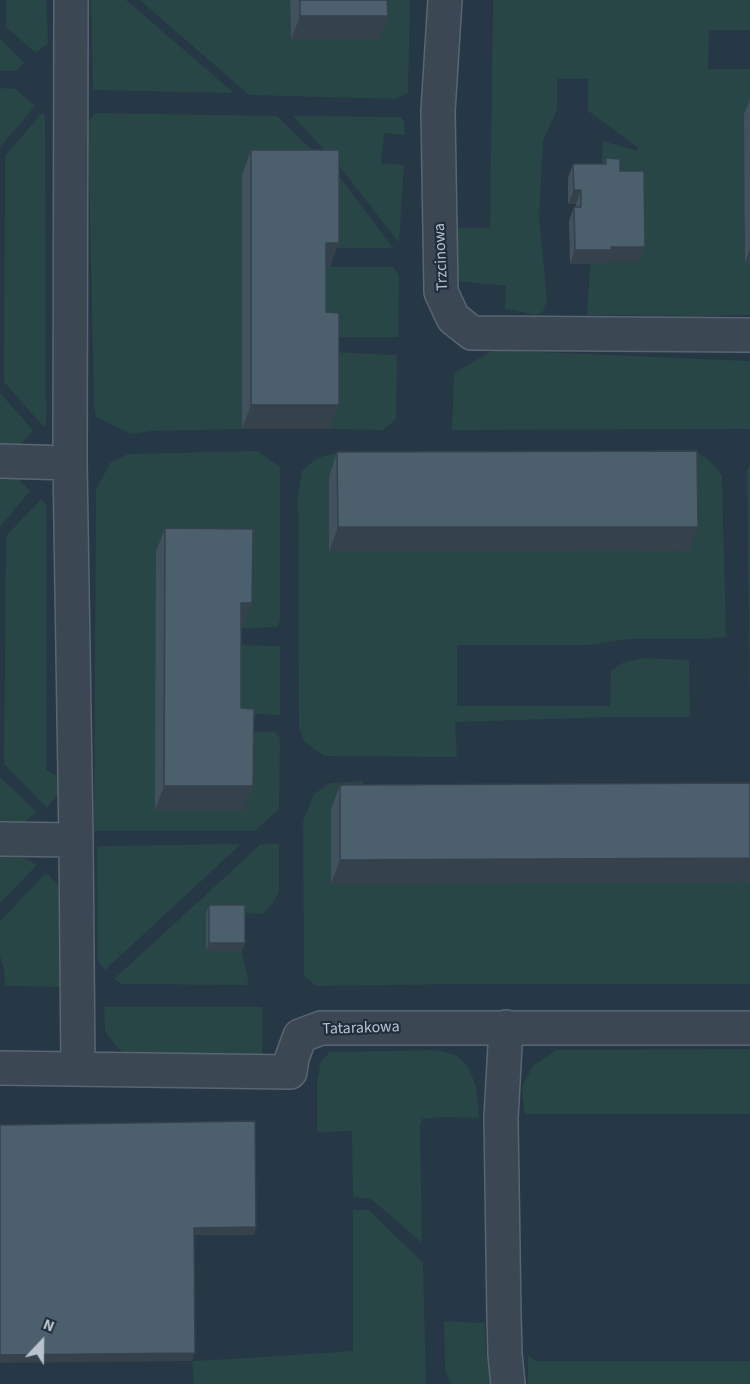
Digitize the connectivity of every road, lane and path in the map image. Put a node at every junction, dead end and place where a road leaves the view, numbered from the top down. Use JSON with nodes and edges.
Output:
{"nodes":[{"id":1,"x":71,"y":0,"type":"edge"},
{"id":2,"x":445,"y":0,"type":"edge"},
{"id":3,"x":750,"y":335,"type":"edge"},
{"id":4,"x":0,"y":461,"type":"edge"},
{"id":5,"x":70,"y":463,"type":"junction"},
{"id":6,"x":0,"y":839,"type":"edge"},
{"id":7,"x":76,"y":840,"type":"junction"},
{"id":8,"x":506,"y":1027,"type":"junction"},
{"id":9,"x":750,"y":1028,"type":"edge"},
{"id":10,"x":0,"y":1068,"type":"edge"},
{"id":11,"x":78,"y":1069,"type":"junction"},
{"id":12,"x":508,"y":1384,"type":"edge"}],
"edges":[{"from":1,"to":5,"type":"street"},
{"from":2,"to":3,"type":"street","name":"Trzcinowa"},
{"from":4,"to":5,"type":"street"},
{"from":5,"to":7,"type":"street"},
{"from":6,"to":7,"type":"street"},
{"from":7,"to":11,"type":"street"},
{"from":8,"to":9,"type":"street","name":"Tatarakowa"},
{"from":8,"to":11,"type":"street","name":"Tatarakowa"},
{"from":8,"to":12,"type":"street"},
{"from":10,"to":11,"type":"street","name":"Tatarakowa"}]}
